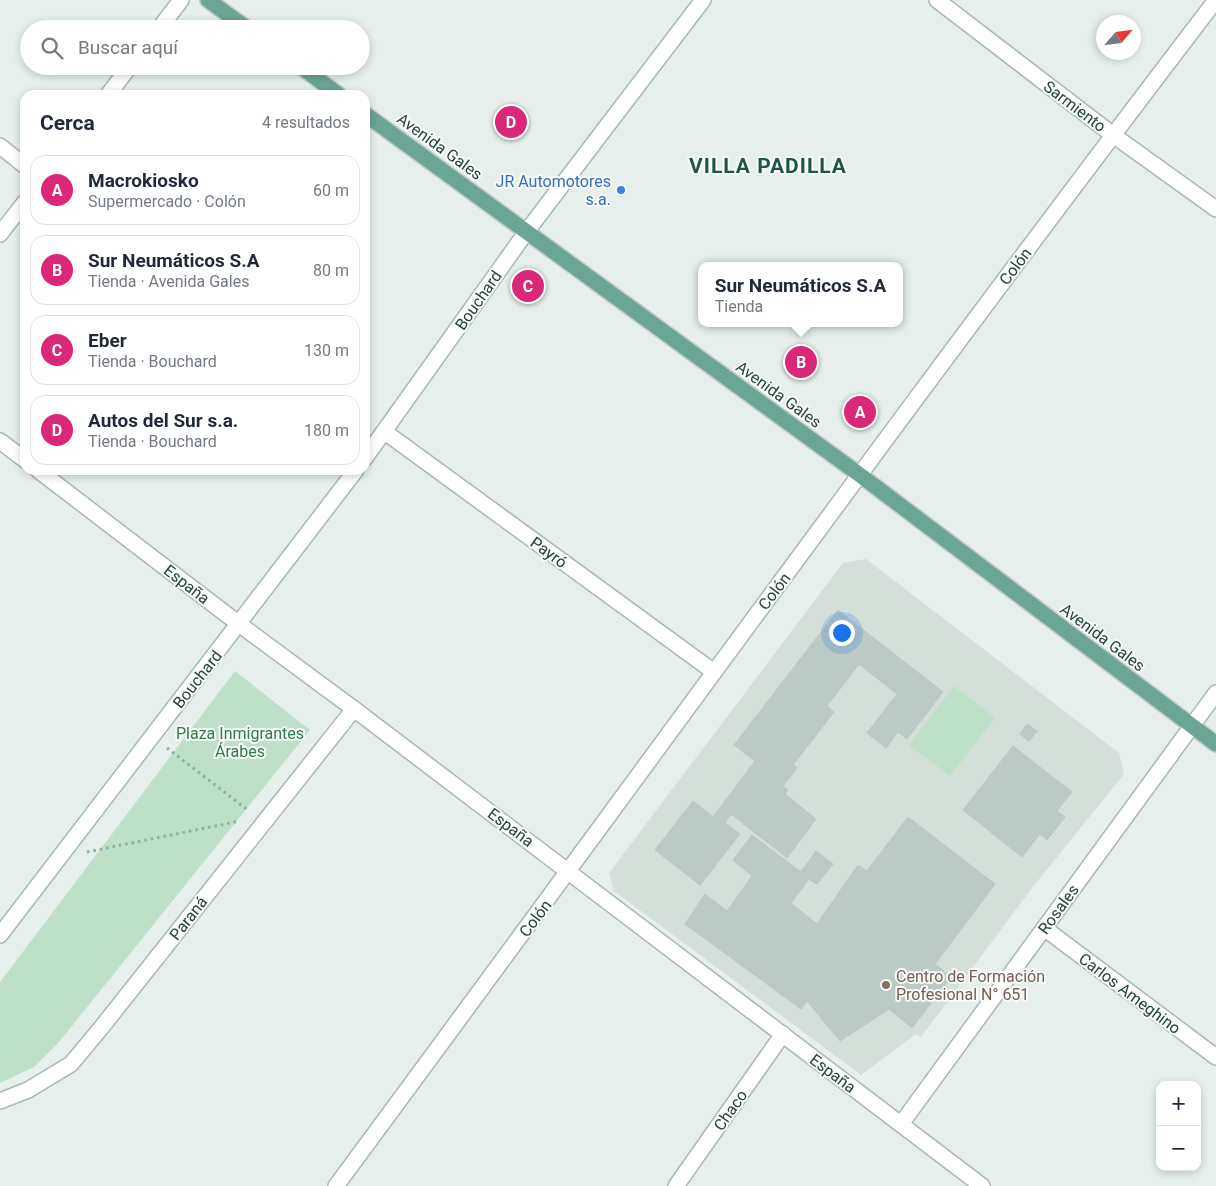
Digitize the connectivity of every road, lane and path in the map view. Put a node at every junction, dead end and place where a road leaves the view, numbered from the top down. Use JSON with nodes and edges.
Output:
{"nodes":[{"id":1,"x":182,"y":0,"type":"edge"},
{"id":2,"x":208,"y":0,"type":"edge"},
{"id":3,"x":703,"y":0,"type":"edge"},
{"id":4,"x":936,"y":0,"type":"edge"},
{"id":5,"x":1216,"y":0,"type":"edge"},
{"id":6,"x":166,"y":20,"type":"edge"},
{"id":7,"x":236,"y":20,"type":"edge"},
{"id":8,"x":123,"y":75,"type":"edge"},
{"id":9,"x":312,"y":75,"type":"edge"},
{"id":10,"x":112,"y":90,"type":"edge"},
{"id":11,"x":332,"y":90,"type":"edge"},
{"id":12,"x":370,"y":118,"type":"edge"},
{"id":13,"x":1113,"y":135,"type":"junction"},
{"id":14,"x":0,"y":146,"type":"edge"},
{"id":15,"x":20,"y":162,"type":"edge"},
{"id":16,"x":20,"y":208,"type":"edge"},
{"id":17,"x":1216,"y":209,"type":"edge"},
{"id":18,"x":526,"y":231,"type":"junction"},
{"id":19,"x":0,"y":234,"type":"edge"},
{"id":20,"x":385,"y":432,"type":"junction"},
{"id":21,"x":0,"y":440,"type":"edge"},
{"id":22,"x":370,"y":452,"type":"edge"},
{"id":23,"x":20,"y":456,"type":"edge"},
{"id":24,"x":45,"y":475,"type":"edge"},
{"id":25,"x":352,"y":475,"type":"edge"},
{"id":26,"x":860,"y":475,"type":"junction"},
{"id":27,"x":239,"y":624,"type":"junction"},
{"id":28,"x":714,"y":672,"type":"junction"},
{"id":29,"x":1216,"y":693,"type":"edge"},
{"id":30,"x":354,"y":709,"type":"junction"},
{"id":31,"x":1192,"y":726,"type":"junction"},
{"id":32,"x":153,"y":737,"type":"junction"},
{"id":33,"x":1216,"y":744,"type":"edge"},
{"id":34,"x":264,"y":817,"type":"junction"},
{"id":35,"x":59,"y":858,"type":"junction"},
{"id":36,"x":569,"y":872,"type":"junction"},
{"id":37,"x":1044,"y":928,"type":"junction"},
{"id":38,"x":0,"y":935,"type":"edge"},
{"id":39,"x":782,"y":1034,"type":"junction"},
{"id":40,"x":1216,"y":1058,"type":"edge"},
{"id":41,"x":0,"y":1101,"type":"edge"},
{"id":42,"x":900,"y":1124,"type":"junction"},
{"id":43,"x":336,"y":1186,"type":"edge"},
{"id":44,"x":676,"y":1186,"type":"edge"},
{"id":45,"x":982,"y":1186,"type":"edge"}],
"edges":[{"from":1,"to":6,"type":"street"},
{"from":2,"to":7,"type":"main road"},
{"from":3,"to":18,"type":"street","name":"Bouchard"},
{"from":4,"to":13,"type":"street","name":"Sarmiento"},
{"from":5,"to":13,"type":"street","name":"Colón"},
{"from":8,"to":10,"type":"street"},
{"from":9,"to":11,"type":"main road"},
{"from":12,"to":18,"type":"main road","name":"Avenida Gales"},
{"from":13,"to":17,"type":"street","name":"Sarmiento"},
{"from":13,"to":26,"type":"street","name":"Colón"},
{"from":14,"to":15,"type":"street"},
{"from":16,"to":19,"type":"street"},
{"from":18,"to":20,"type":"street","name":"Bouchard"},
{"from":18,"to":26,"type":"main road","name":"Avenida Gales"},
{"from":20,"to":22,"type":"street","name":"Bouchard"},
{"from":20,"to":28,"type":"street","name":"Payró"},
{"from":21,"to":23,"type":"street"},
{"from":24,"to":27,"type":"street","name":"España"},
{"from":25,"to":27,"type":"street","name":"Bouchard"},
{"from":26,"to":28,"type":"street","name":"Colón"},
{"from":26,"to":31,"type":"main road","name":"Avenida Gales"},
{"from":27,"to":30,"type":"street","name":"España"},
{"from":27,"to":32,"type":"street","name":"Bouchard"},
{"from":28,"to":36,"type":"street","name":"Colón"},
{"from":29,"to":31,"type":"street","name":"Rosales"},
{"from":30,"to":34,"type":"street","name":"Paraná"},
{"from":30,"to":36,"type":"street","name":"España"},
{"from":31,"to":33,"type":"main road","name":"Avenida Gales"},
{"from":31,"to":37,"type":"street","name":"Rosales"},
{"from":32,"to":34,"type":"path"},
{"from":32,"to":35,"type":"street","name":"Bouchard"},
{"from":34,"to":35,"type":"path"},
{"from":34,"to":41,"type":"street","name":"Paraná"},
{"from":35,"to":38,"type":"street","name":"Bouchard"},
{"from":36,"to":39,"type":"street","name":"España"},
{"from":36,"to":43,"type":"street","name":"Colón"},
{"from":37,"to":40,"type":"street","name":"Carlos Ameghino"},
{"from":37,"to":42,"type":"street","name":"Rosales"},
{"from":39,"to":42,"type":"street","name":"España"},
{"from":39,"to":44,"type":"street","name":"Chaco"},
{"from":42,"to":45,"type":"street","name":"España"}]}
